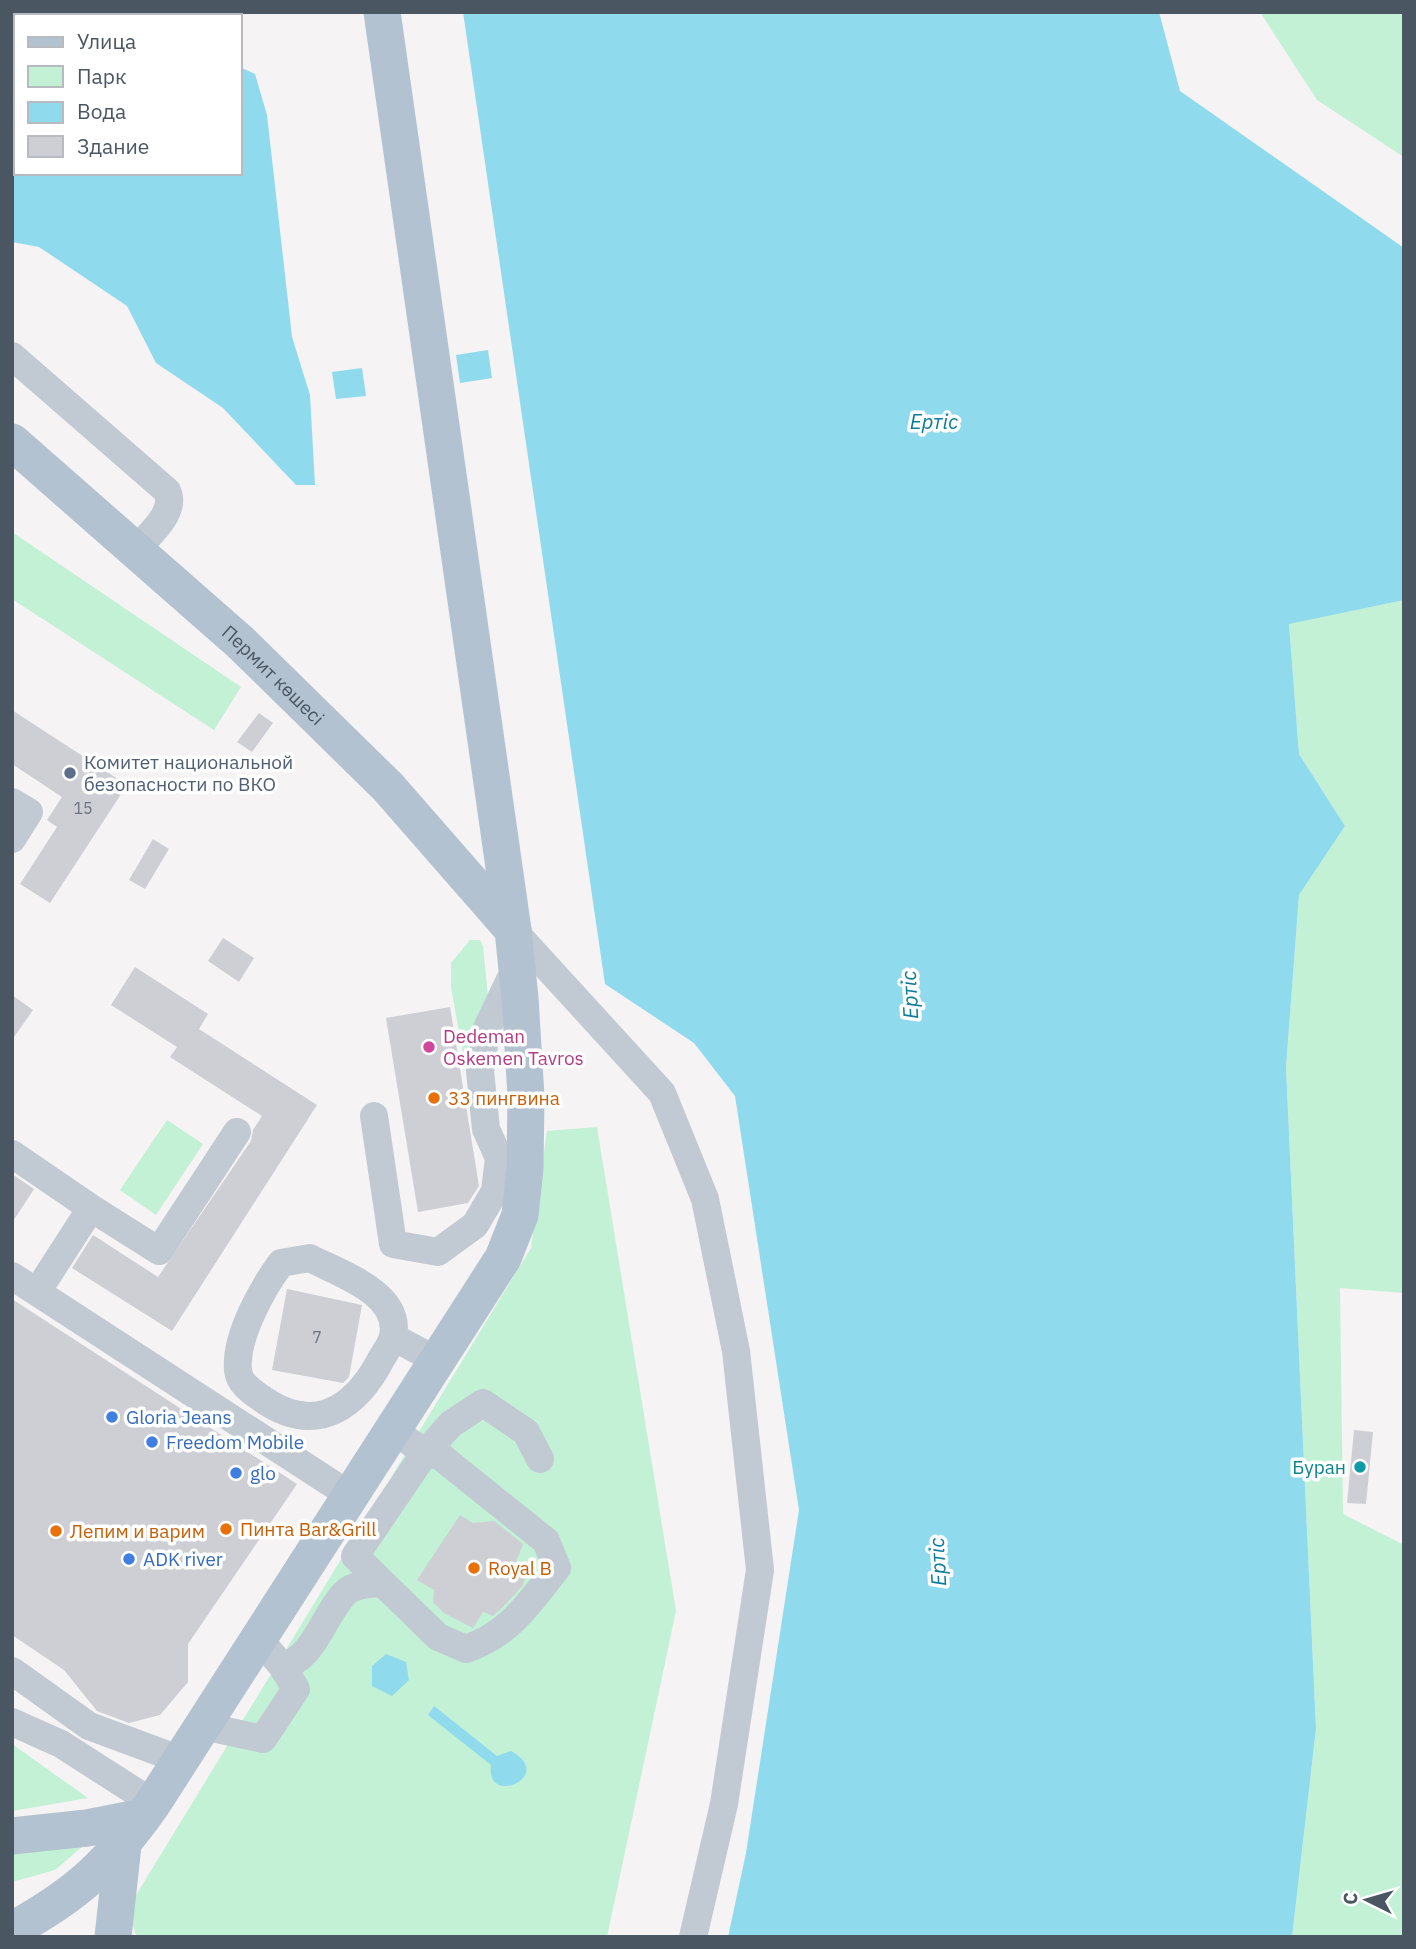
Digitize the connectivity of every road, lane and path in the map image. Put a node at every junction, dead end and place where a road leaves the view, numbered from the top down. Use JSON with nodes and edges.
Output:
{"nodes":[{"id":1,"x":382,"y":12,"type":"edge"},
{"id":2,"x":12,"y":356,"type":"edge"},
{"id":3,"x":12,"y":442,"type":"edge"},
{"id":4,"x":137,"y":549,"type":"junction"},
{"id":5,"x":12,"y":802,"type":"edge"},
{"id":6,"x":496,"y":809,"type":"junction"},
{"id":7,"x":12,"y":839,"type":"edge"},
{"id":8,"x":441,"y":849,"type":"junction"},
{"id":9,"x":515,"y":948,"type":"junction"},
{"id":10,"x":374,"y":1116,"type":"dead end"},
{"id":11,"x":237,"y":1132,"type":"dead end"},
{"id":12,"x":12,"y":1154,"type":"edge"},
{"id":13,"x":91,"y":1208,"type":"junction"},
{"id":14,"x":12,"y":1276,"type":"edge"},
{"id":15,"x":37,"y":1292,"type":"junction"},
{"id":16,"x":393,"y":1337,"type":"junction"},
{"id":17,"x":436,"y":1360,"type":"junction"},
{"id":18,"x":392,"y":1429,"type":"junction"},
{"id":19,"x":425,"y":1453,"type":"junction"},
{"id":20,"x":540,"y":1459,"type":"dead end"},
{"id":21,"x":351,"y":1496,"type":"junction"},
{"id":22,"x":317,"y":1549,"type":"junction"},
{"id":23,"x":355,"y":1556,"type":"junction"},
{"id":24,"x":381,"y":1583,"type":"junction"},
{"id":25,"x":259,"y":1639,"type":"junction"},
{"id":26,"x":282,"y":1667,"type":"junction"},
{"id":27,"x":12,"y":1671,"type":"edge"},
{"id":28,"x":12,"y":1722,"type":"edge"},
{"id":29,"x":204,"y":1726,"type":"junction"},
{"id":30,"x":181,"y":1760,"type":"junction"},
{"id":31,"x":140,"y":1822,"type":"junction"},
{"id":32,"x":12,"y":1836,"type":"edge"},
{"id":33,"x":12,"y":1933,"type":"edge"},
{"id":34,"x":22,"y":1937,"type":"edge"},
{"id":35,"x":113,"y":1937,"type":"edge"},
{"id":36,"x":693,"y":1937,"type":"edge"}],
"edges":[{"from":1,"to":6,"type":"main road"},
{"from":2,"to":4,"type":"street"},
{"from":3,"to":4,"type":"main road","name":"Пермит көшесі"},
{"from":4,"to":8,"type":"main road","name":"Пермит көшесі"},
{"from":5,"to":7,"type":"street"},
{"from":6,"to":8,"type":"main road"},
{"from":6,"to":9,"type":"main road"},
{"from":8,"to":9,"type":"main road","name":"Пермит көшесі"},
{"from":9,"to":10,"type":"street"},
{"from":9,"to":17,"type":"main road"},
{"from":9,"to":36,"type":"street"},
{"from":11,"to":13,"type":"street"},
{"from":12,"to":13,"type":"street"},
{"from":13,"to":15,"type":"street"},
{"from":14,"to":15,"type":"street"},
{"from":15,"to":21,"type":"street"},
{"from":16,"to":16,"type":"street"},
{"from":16,"to":17,"type":"street"},
{"from":17,"to":18,"type":"main road"},
{"from":18,"to":19,"type":"street"},
{"from":18,"to":21,"type":"main road"},
{"from":19,"to":20,"type":"street"},
{"from":19,"to":23,"type":"street"},
{"from":19,"to":24,"type":"street"},
{"from":21,"to":22,"type":"main road"},
{"from":22,"to":23,"type":"street"},
{"from":22,"to":25,"type":"main road"},
{"from":23,"to":24,"type":"street"},
{"from":24,"to":26,"type":"street"},
{"from":25,"to":26,"type":"street"},
{"from":25,"to":29,"type":"main road"},
{"from":26,"to":29,"type":"street"},
{"from":27,"to":30,"type":"street"},
{"from":28,"to":31,"type":"street"},
{"from":29,"to":30,"type":"main road"},
{"from":30,"to":31,"type":"main road"},
{"from":31,"to":32,"type":"main road"},
{"from":31,"to":33,"type":"main road"},
{"from":31,"to":35,"type":"main road"},
{"from":33,"to":34,"type":"main road"}]}
